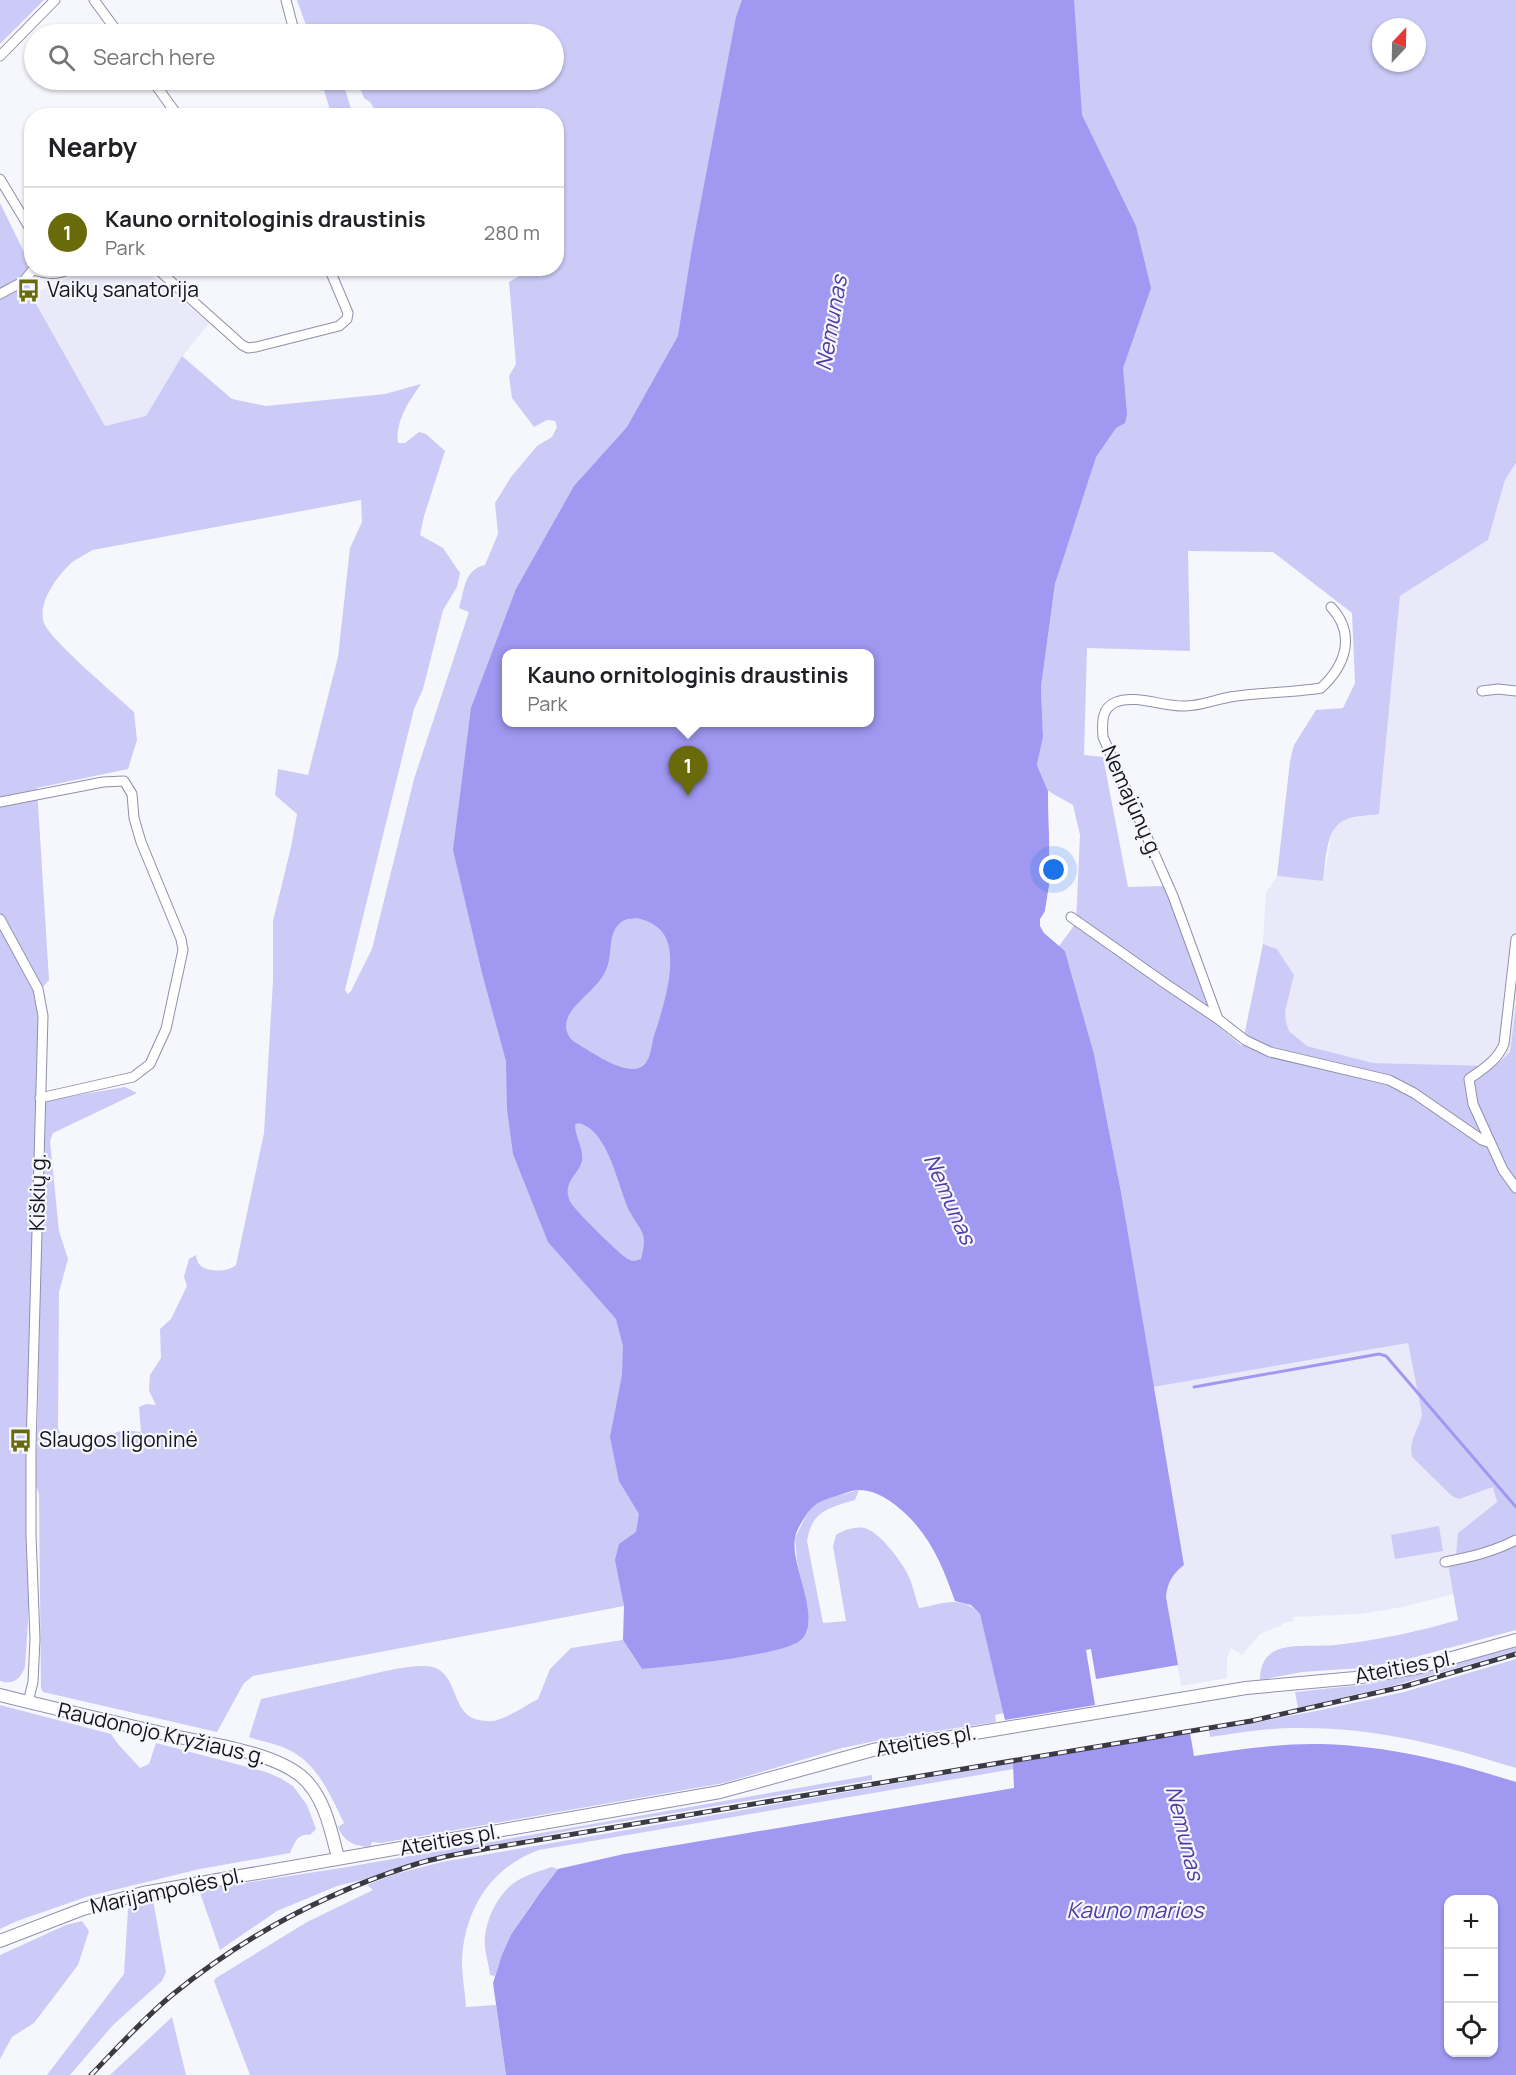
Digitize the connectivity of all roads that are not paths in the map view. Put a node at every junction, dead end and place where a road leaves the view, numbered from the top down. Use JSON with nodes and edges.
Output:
{"nodes":[{"id":1,"x":55,"y":0,"type":"edge"},
{"id":2,"x":94,"y":0,"type":"edge"},
{"id":3,"x":286,"y":0,"type":"edge"},
{"id":4,"x":31,"y":24,"type":"edge"},
{"id":5,"x":112,"y":24,"type":"edge"},
{"id":6,"x":292,"y":24,"type":"edge"},
{"id":7,"x":24,"y":32,"type":"edge"},
{"id":8,"x":0,"y":56,"type":"edge"},
{"id":9,"x":159,"y":90,"type":"edge"},
{"id":10,"x":172,"y":108,"type":"edge"},
{"id":11,"x":0,"y":179,"type":"edge"},
{"id":12,"x":24,"y":219,"type":"edge"},
{"id":13,"x":28,"y":276,"type":"edge"},
{"id":14,"x":165,"y":276,"type":"edge"},
{"id":15,"x":332,"y":276,"type":"edge"},
{"id":16,"x":0,"y":294,"type":"edge"},
{"id":17,"x":1331,"y":607,"type":"dead end"},
{"id":18,"x":1482,"y":691,"type":"dead end"},
{"id":19,"x":1516,"y":691,"type":"edge"},
{"id":20,"x":0,"y":802,"type":"edge"},
{"id":21,"x":1071,"y":917,"type":"dead end"},
{"id":22,"x":0,"y":919,"type":"edge"},
{"id":23,"x":1516,"y":939,"type":"edge"},
{"id":24,"x":1218,"y":1018,"type":"junction"},
{"id":25,"x":40,"y":1098,"type":"junction"},
{"id":26,"x":1491,"y":1143,"type":"junction"},
{"id":27,"x":1516,"y":1188,"type":"edge"},
{"id":28,"x":1516,"y":1540,"type":"edge"},
{"id":29,"x":1445,"y":1562,"type":"dead end"},
{"id":30,"x":1516,"y":1641,"type":"edge"},
{"id":31,"x":0,"y":1695,"type":"edge"},
{"id":32,"x":28,"y":1702,"type":"junction"},
{"id":33,"x":338,"y":1858,"type":"junction"},
{"id":34,"x":0,"y":1941,"type":"edge"}],
"edges":[{"from":1,"to":4,"type":"street"},
{"from":2,"to":5,"type":"street"},
{"from":3,"to":6,"type":"street"},
{"from":7,"to":8,"type":"street"},
{"from":9,"to":10,"type":"street"},
{"from":11,"to":12,"type":"street"},
{"from":13,"to":16,"type":"street"},
{"from":14,"to":15,"type":"street"},
{"from":17,"to":24,"type":"street","name":"Nemajūnų g."},
{"from":18,"to":19,"type":"street"},
{"from":20,"to":25,"type":"street"},
{"from":21,"to":24,"type":"street"},
{"from":22,"to":25,"type":"street","name":"Kiškių g."},
{"from":23,"to":26,"type":"street"},
{"from":24,"to":26,"type":"street"},
{"from":25,"to":32,"type":"street","name":"Kiškių g."},
{"from":26,"to":27,"type":"street"},
{"from":28,"to":29,"type":"street"},
{"from":30,"to":33,"type":"main road","name":"Ateities pl."},
{"from":31,"to":32,"type":"main road","name":"Raudonojo Kryžiaus g."},
{"from":32,"to":33,"type":"main road","name":"Raudonojo Kryžiaus g."},
{"from":33,"to":34,"type":"main road","name":"Marijampolės pl."}]}
